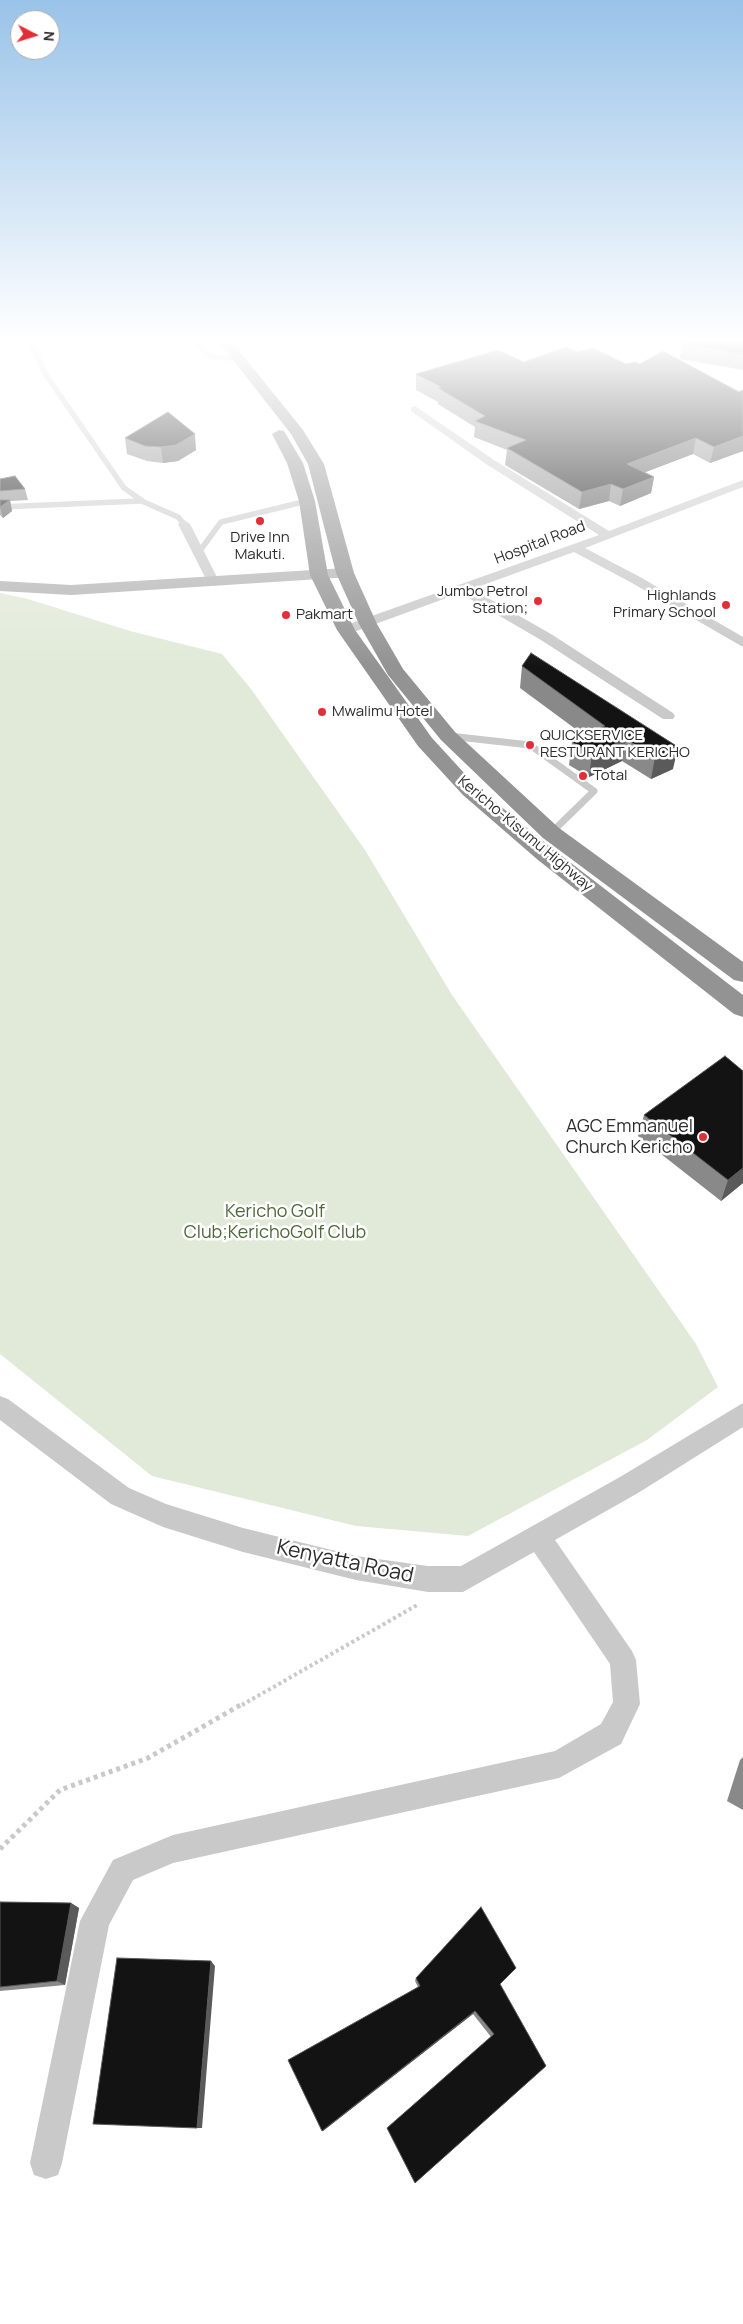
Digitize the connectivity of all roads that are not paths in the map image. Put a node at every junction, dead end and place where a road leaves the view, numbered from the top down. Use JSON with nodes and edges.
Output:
{"nodes":[{"id":1,"x":97,"y":450,"type":"edge"},
{"id":2,"x":288,"y":450,"type":"edge"},
{"id":3,"x":308,"y":450,"type":"edge"},
{"id":4,"x":474,"y":450,"type":"edge"},
{"id":5,"x":743,"y":483,"type":"edge"},
{"id":6,"x":142,"y":501,"type":"junction"},
{"id":7,"x":307,"y":501,"type":"junction"},
{"id":8,"x":0,"y":507,"type":"edge"},
{"id":9,"x":184,"y":524,"type":"joint"},
{"id":10,"x":608,"y":534,"type":"junction"},
{"id":11,"x":575,"y":548,"type":"junction"},
{"id":12,"x":199,"y":552,"type":"junction"},
{"id":13,"x":344,"y":574,"type":"junction"},
{"id":14,"x":319,"y":575,"type":"junction"},
{"id":15,"x":213,"y":581,"type":"junction"},
{"id":16,"x":0,"y":586,"type":"edge"},
{"id":17,"x":462,"y":589,"type":"junction"},
{"id":18,"x":368,"y":624,"type":"junction"},
{"id":19,"x":346,"y":630,"type":"junction"},
{"id":20,"x":743,"y":643,"type":"edge"},
{"id":21,"x":668,"y":716,"type":"dead end"},
{"id":22,"x":448,"y":736,"type":"junction"},
{"id":23,"x":551,"y":833,"type":"junction"},
{"id":24,"x":743,"y":974,"type":"edge"},
{"id":25,"x":743,"y":1008,"type":"edge"},
{"id":26,"x":0,"y":1406,"type":"edge"},
{"id":27,"x":743,"y":1414,"type":"edge"},
{"id":28,"x":538,"y":1536,"type":"junction"},
{"id":29,"x":46,"y":2163,"type":"dead end"}],
"edges":[{"from":1,"to":6,"type":"lane"},
{"from":2,"to":7,"type":"highway","name":"Kericho-Kisumu Highway"},
{"from":3,"to":13,"type":"highway","name":"Kericho-Kisumu Highway"},
{"from":4,"to":10,"type":"street"},
{"from":5,"to":10,"type":"street","name":"Hospital Road"},
{"from":6,"to":8,"type":"lane"},
{"from":6,"to":9,"type":"lane"},
{"from":7,"to":12,"type":"lane"},
{"from":7,"to":14,"type":"highway","name":"Kericho-Kisumu Highway"},
{"from":9,"to":12,"type":"street"},
{"from":10,"to":11,"type":"street","name":"Hospital Road"},
{"from":11,"to":17,"type":"street","name":"Hospital Road"},
{"from":11,"to":20,"type":"street"},
{"from":12,"to":15,"type":"street"},
{"from":13,"to":14,"type":"street"},
{"from":13,"to":18,"type":"highway","name":"Kericho-Kisumu Highway"},
{"from":14,"to":15,"type":"street"},
{"from":14,"to":19,"type":"highway","name":"Kericho-Kisumu Highway"},
{"from":15,"to":16,"type":"street"},
{"from":17,"to":18,"type":"street","name":"Hospital Road"},
{"from":17,"to":21,"type":"street"},
{"from":18,"to":19,"type":"street","name":"Hospital Road"},
{"from":18,"to":22,"type":"highway","name":"Kericho-Kisumu Highway"},
{"from":19,"to":25,"type":"highway","name":"Kericho-Kisumu Highway"},
{"from":22,"to":23,"type":"highway","name":"Kericho-Kisumu Highway"},
{"from":22,"to":23,"type":"lane"},
{"from":23,"to":24,"type":"highway","name":"Kericho-Kisumu Highway"},
{"from":26,"to":28,"type":"street","name":"Kenyatta Road"},
{"from":27,"to":28,"type":"street","name":"Kenyatta Road"},
{"from":28,"to":29,"type":"street"}]}
